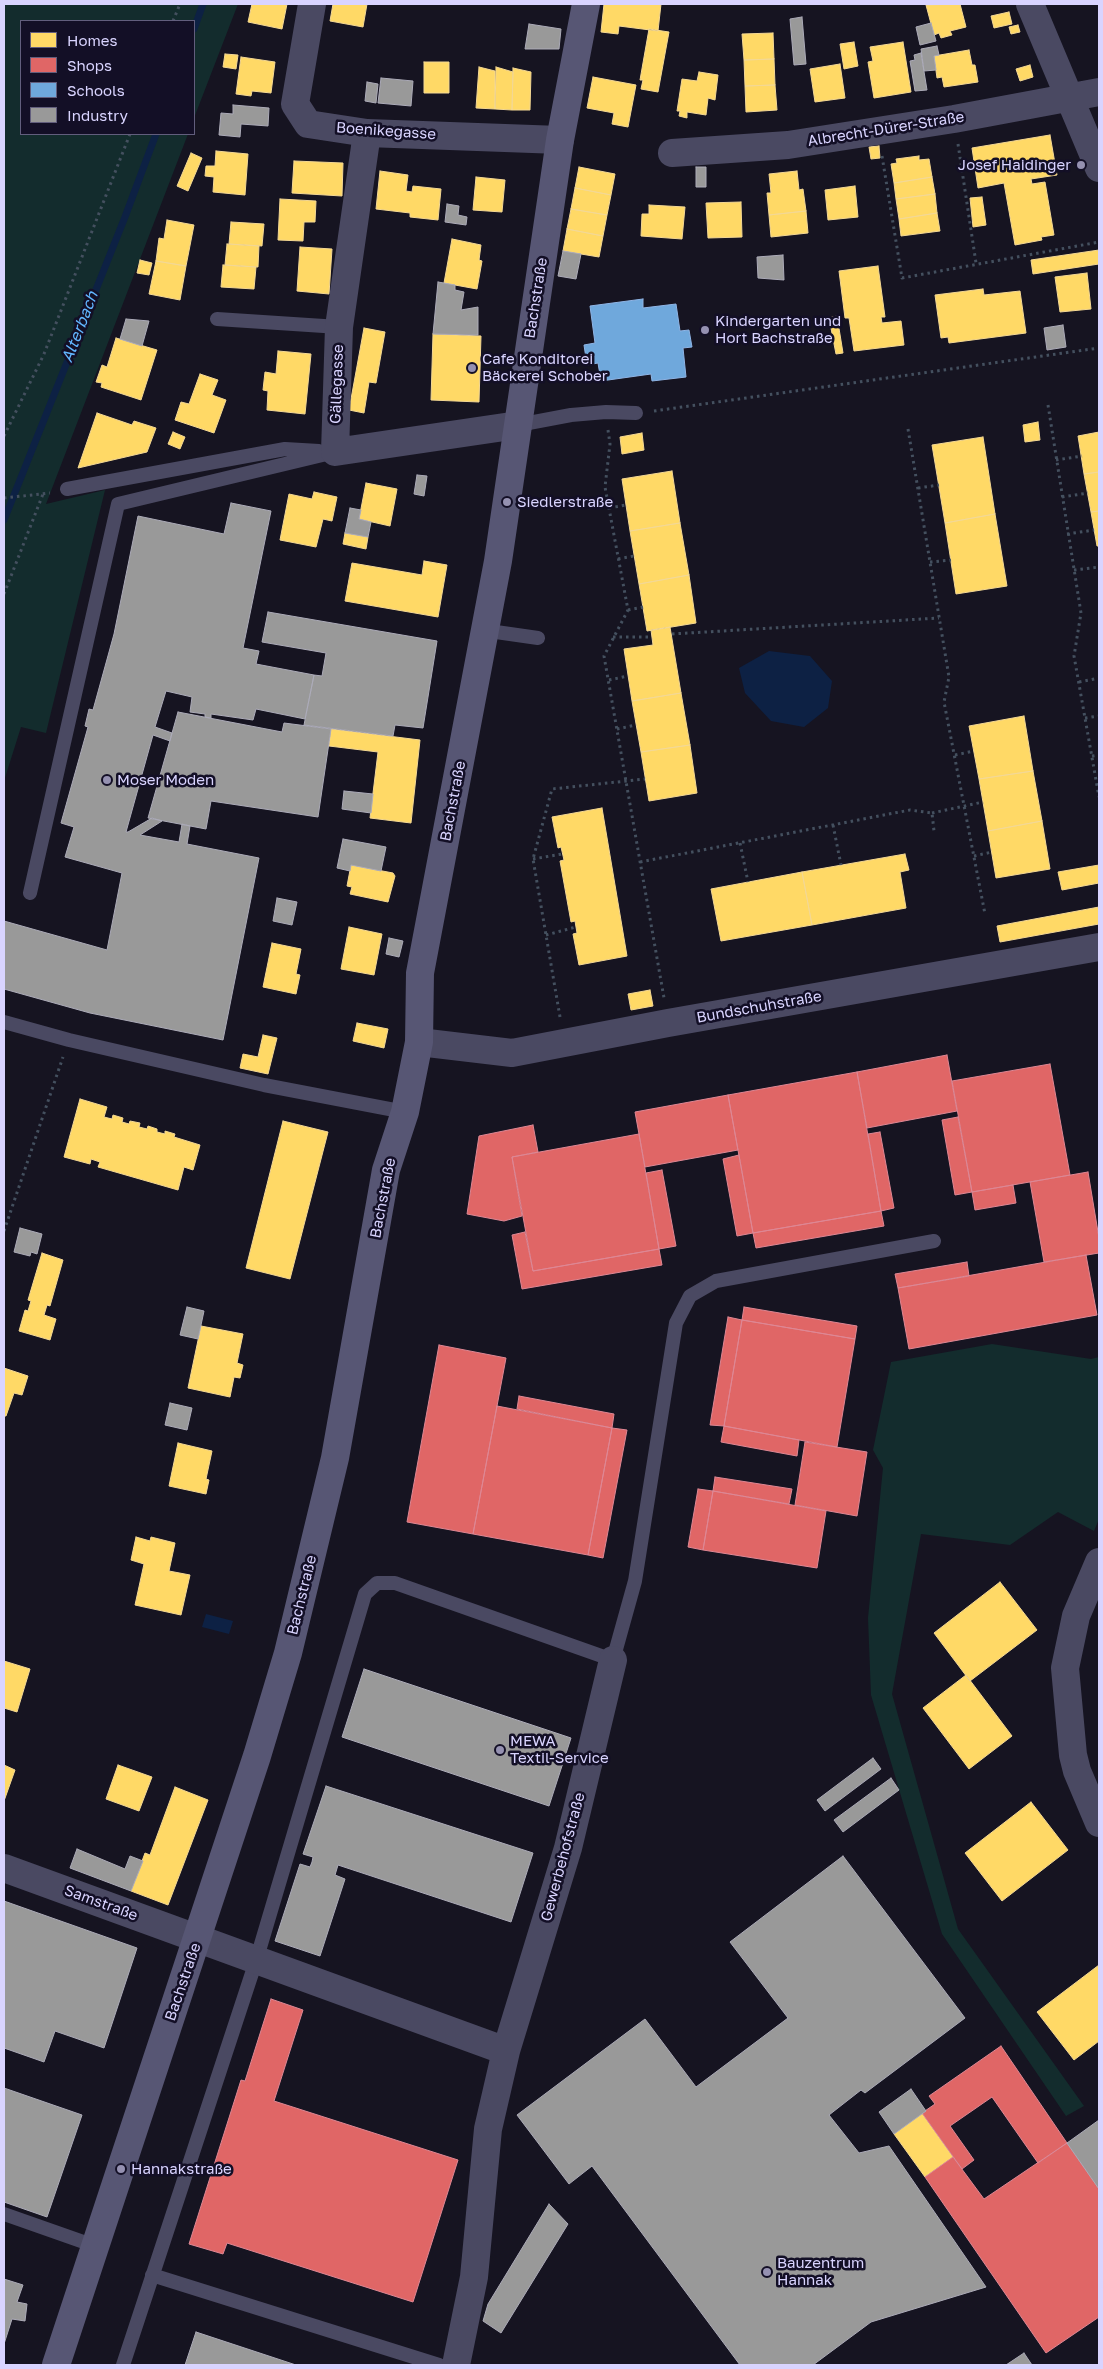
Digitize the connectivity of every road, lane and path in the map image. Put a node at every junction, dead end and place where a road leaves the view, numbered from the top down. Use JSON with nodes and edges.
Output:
{"nodes":[{"id":1,"x":180,"y":4,"type":"edge"},
{"id":2,"x":312,"y":4,"type":"edge"},
{"id":3,"x":586,"y":4,"type":"edge"},
{"id":4,"x":1030,"y":4,"type":"edge"},
{"id":5,"x":173,"y":20,"type":"edge"},
{"id":6,"x":1099,"y":92,"type":"edge"},
{"id":7,"x":1069,"y":99,"type":"junction"},
{"id":8,"x":954,"y":118,"type":"junction"},
{"id":9,"x":878,"y":130,"type":"junction"},
{"id":10,"x":368,"y":133,"type":"junction"},
{"id":11,"x":130,"y":135,"type":"edge"},
{"id":12,"x":560,"y":140,"type":"junction"},
{"id":13,"x":672,"y":153,"type":"dead end"},
{"id":14,"x":1099,"y":168,"type":"edge"},
{"id":15,"x":1099,"y":242,"type":"edge"},
{"id":16,"x":976,"y":263,"type":"junction"},
{"id":17,"x":217,"y":320,"type":"dead end"},
{"id":18,"x":339,"y":327,"type":"junction"},
{"id":19,"x":1099,"y":348,"type":"edge"},
{"id":20,"x":1048,"y":405,"type":"dead end"},
{"id":21,"x":606,"y":412,"type":"junction"},
{"id":22,"x":636,"y":413,"type":"joint"},
{"id":23,"x":518,"y":425,"type":"junction"},
{"id":24,"x":908,"y":429,"type":"dead end"},
{"id":25,"x":4,"y":436,"type":"edge"},
{"id":26,"x":335,"y":452,"type":"junction"},
{"id":27,"x":1082,"y":456,"type":"dead end"},
{"id":28,"x":1056,"y":460,"type":"junction"},
{"id":29,"x":938,"y":485,"type":"dead end"},
{"id":30,"x":918,"y":488,"type":"junction"},
{"id":31,"x":67,"y":490,"type":"dead end"},
{"id":32,"x":1088,"y":493,"type":"dead end"},
{"id":33,"x":1062,"y":497,"type":"junction"},
{"id":34,"x":4,"y":498,"type":"edge"},
{"id":35,"x":626,"y":505,"type":"dead end"},
{"id":36,"x":609,"y":508,"type":"junction"},
{"id":37,"x":1094,"y":530,"type":"dead end"},
{"id":38,"x":1067,"y":534,"type":"junction"},
{"id":39,"x":634,"y":556,"type":"dead end"},
{"id":40,"x":618,"y":559,"type":"junction"},
{"id":41,"x":951,"y":560,"type":"dead end"},
{"id":42,"x":930,"y":562,"type":"junction"},
{"id":43,"x":1099,"y":567,"type":"edge"},
{"id":44,"x":1074,"y":570,"type":"junction"},
{"id":45,"x":4,"y":594,"type":"edge"},
{"id":46,"x":643,"y":607,"type":"dead end"},
{"id":47,"x":628,"y":610,"type":"junction"},
{"id":48,"x":939,"y":618,"type":"junction"},
{"id":49,"x":672,"y":634,"type":"dead end"},
{"id":50,"x":484,"y":635,"type":"junction"},
{"id":51,"x":613,"y":636,"type":"junction"},
{"id":52,"x":652,"y":637,"type":"dead end"},
{"id":53,"x":538,"y":638,"type":"dead end"},
{"id":54,"x":628,"y":676,"type":"dead end"},
{"id":55,"x":1099,"y":678,"type":"edge"},
{"id":56,"x":609,"y":680,"type":"junction"},
{"id":57,"x":1079,"y":682,"type":"junction"},
{"id":58,"x":1099,"y":716,"type":"edge"},
{"id":59,"x":1085,"y":718,"type":"junction"},
{"id":60,"x":636,"y":726,"type":"dead end"},
{"id":61,"x":617,"y":729,"type":"junction"},
{"id":62,"x":974,"y":751,"type":"dead end"},
{"id":63,"x":954,"y":755,"type":"junction"},
{"id":64,"x":1099,"y":755,"type":"edge"},
{"id":65,"x":1092,"y":756,"type":"junction"},
{"id":66,"x":645,"y":779,"type":"dead end"},
{"id":67,"x":627,"y":781,"type":"junction"},
{"id":68,"x":1099,"y":793,"type":"edge"},
{"id":69,"x":1099,"y":797,"type":"edge"},
{"id":70,"x":983,"y":802,"type":"dead end"},
{"id":71,"x":964,"y":806,"type":"junction"},
{"id":72,"x":932,"y":813,"type":"junction"},
{"id":73,"x":833,"y":825,"type":"junction"},
{"id":74,"x":934,"y":831,"type":"dead end"},
{"id":75,"x":740,"y":843,"type":"junction"},
{"id":76,"x":992,"y":852,"type":"dead end"},
{"id":77,"x":562,"y":854,"type":"dead end"},
{"id":78,"x":974,"y":856,"type":"junction"},
{"id":79,"x":533,"y":859,"type":"junction"},
{"id":80,"x":640,"y":862,"type":"junction"},
{"id":81,"x":841,"y":865,"type":"dead end"},
{"id":82,"x":748,"y":882,"type":"dead end"},
{"id":83,"x":30,"y":894,"type":"dead end"},
{"id":84,"x":985,"y":914,"type":"dead end"},
{"id":85,"x":576,"y":927,"type":"dead end"},
{"id":86,"x":546,"y":935,"type":"junction"},
{"id":87,"x":1099,"y":947,"type":"edge"},
{"id":88,"x":4,"y":1022,"type":"edge"},
{"id":89,"x":668,"y":1023,"type":"junction"},
{"id":90,"x":69,"y":1040,"type":"junction"},
{"id":91,"x":419,"y":1042,"type":"junction"},
{"id":92,"x":564,"y":1043,"type":"junction"},
{"id":93,"x":405,"y":1112,"type":"junction"},
{"id":94,"x":4,"y":1230,"type":"edge"},
{"id":95,"x":934,"y":1242,"type":"dead end"},
{"id":96,"x":1099,"y":1562,"type":"edge"},
{"id":97,"x":613,"y":1660,"type":"junction"},
{"id":98,"x":1099,"y":1823,"type":"edge"},
{"id":99,"x":4,"y":1868,"type":"edge"},
{"id":100,"x":198,"y":1938,"type":"junction"},
{"id":101,"x":256,"y":1961,"type":"junction"},
{"id":102,"x":506,"y":2051,"type":"junction"},
{"id":103,"x":4,"y":2214,"type":"edge"},
{"id":104,"x":95,"y":2246,"type":"junction"},
{"id":105,"x":152,"y":2275,"type":"junction"},
{"id":106,"x":406,"y":2360,"type":"edge"},
{"id":107,"x":56,"y":2365,"type":"edge"},
{"id":108,"x":123,"y":2365,"type":"edge"},
{"id":109,"x":439,"y":2365,"type":"edge"},
{"id":110,"x":456,"y":2365,"type":"edge"}],
"edges":[{"from":1,"to":5,"type":"path"},
{"from":2,"to":10,"type":"street","name":"Boenikegasse"},
{"from":3,"to":12,"type":"street","name":"Bachstraße"},
{"from":4,"to":7,"type":"street"},
{"from":6,"to":7,"type":"street","name":"Albrecht-Dürer-Straße"},
{"from":7,"to":8,"type":"street","name":"Albrecht-Dürer-Straße"},
{"from":7,"to":14,"type":"street"},
{"from":8,"to":9,"type":"street","name":"Albrecht-Dürer-Straße"},
{"from":8,"to":16,"type":"path"},
{"from":9,"to":13,"type":"street","name":"Albrecht-Dürer-Straße"},
{"from":9,"to":16,"type":"path"},
{"from":10,"to":12,"type":"street","name":"Boenikegasse"},
{"from":10,"to":18,"type":"street","name":"Gällegasse"},
{"from":11,"to":25,"type":"path"},
{"from":12,"to":23,"type":"street","name":"Bachstraße"},
{"from":15,"to":16,"type":"path"},
{"from":17,"to":18,"type":"lane"},
{"from":18,"to":26,"type":"street","name":"Gällegasse"},
{"from":19,"to":22,"type":"path"},
{"from":20,"to":28,"type":"path"},
{"from":21,"to":22,"type":"lane"},
{"from":21,"to":23,"type":"lane"},
{"from":21,"to":36,"type":"path"},
{"from":23,"to":26,"type":"street"},
{"from":23,"to":50,"type":"street","name":"Bachstraße"},
{"from":24,"to":30,"type":"path"},
{"from":26,"to":31,"type":"lane"},
{"from":26,"to":83,"type":"lane"},
{"from":27,"to":28,"type":"path"},
{"from":28,"to":33,"type":"path"},
{"from":29,"to":30,"type":"path"},
{"from":30,"to":42,"type":"path"},
{"from":32,"to":33,"type":"path"},
{"from":33,"to":38,"type":"path"},
{"from":34,"to":45,"type":"path"},
{"from":35,"to":36,"type":"path"},
{"from":36,"to":40,"type":"path"},
{"from":37,"to":38,"type":"path"},
{"from":38,"to":44,"type":"path"},
{"from":39,"to":40,"type":"path"},
{"from":40,"to":47,"type":"path"},
{"from":41,"to":42,"type":"path"},
{"from":42,"to":48,"type":"path"},
{"from":43,"to":44,"type":"path"},
{"from":44,"to":57,"type":"path"},
{"from":46,"to":47,"type":"path"},
{"from":47,"to":51,"type":"path"},
{"from":48,"to":49,"type":"path"},
{"from":48,"to":63,"type":"path"},
{"from":50,"to":53,"type":"lane"},
{"from":50,"to":91,"type":"street","name":"Bachstraße"},
{"from":51,"to":52,"type":"path"},
{"from":51,"to":56,"type":"path"},
{"from":54,"to":56,"type":"path"},
{"from":55,"to":57,"type":"path"},
{"from":56,"to":61,"type":"path"},
{"from":57,"to":59,"type":"path"},
{"from":58,"to":59,"type":"path"},
{"from":59,"to":65,"type":"path"},
{"from":60,"to":61,"type":"path"},
{"from":61,"to":67,"type":"path"},
{"from":62,"to":63,"type":"path"},
{"from":63,"to":71,"type":"path"},
{"from":64,"to":65,"type":"path"},
{"from":65,"to":68,"type":"path"},
{"from":66,"to":67,"type":"path"},
{"from":67,"to":79,"type":"path"},
{"from":67,"to":80,"type":"path"},
{"from":68,"to":69,"type":"path"},
{"from":70,"to":71,"type":"path"},
{"from":71,"to":72,"type":"path"},
{"from":71,"to":78,"type":"path"},
{"from":72,"to":73,"type":"path"},
{"from":72,"to":74,"type":"path"},
{"from":73,"to":75,"type":"path"},
{"from":73,"to":81,"type":"path"},
{"from":75,"to":80,"type":"path"},
{"from":75,"to":82,"type":"path"},
{"from":76,"to":78,"type":"path"},
{"from":77,"to":79,"type":"path"},
{"from":78,"to":84,"type":"path"},
{"from":79,"to":86,"type":"path"},
{"from":80,"to":89,"type":"path"},
{"from":85,"to":86,"type":"path"},
{"from":86,"to":92,"type":"path"},
{"from":87,"to":89,"type":"street","name":"Bundschuhstraße"},
{"from":88,"to":90,"type":"lane"},
{"from":89,"to":92,"type":"street","name":"Bundschuhstraße"},
{"from":90,"to":93,"type":"lane"},
{"from":90,"to":94,"type":"path"},
{"from":91,"to":92,"type":"street","name":"Bundschuhstraße"},
{"from":91,"to":93,"type":"street","name":"Bachstraße"},
{"from":93,"to":100,"type":"street","name":"Bachstraße"},
{"from":95,"to":97,"type":"lane"},
{"from":96,"to":98,"type":"street"},
{"from":97,"to":101,"type":"lane"},
{"from":97,"to":102,"type":"street","name":"Gewerbehofstraße"},
{"from":99,"to":100,"type":"street","name":"Samstraße"},
{"from":100,"to":101,"type":"street"},
{"from":100,"to":104,"type":"street","name":"Bachstraße"},
{"from":101,"to":102,"type":"street"},
{"from":101,"to":105,"type":"lane"},
{"from":102,"to":110,"type":"street","name":"Gewerbehofstraße"},
{"from":103,"to":104,"type":"lane"},
{"from":104,"to":107,"type":"street","name":"Bachstraße"},
{"from":105,"to":106,"type":"lane"},
{"from":105,"to":108,"type":"lane"},
{"from":106,"to":109,"type":"lane"}]}
